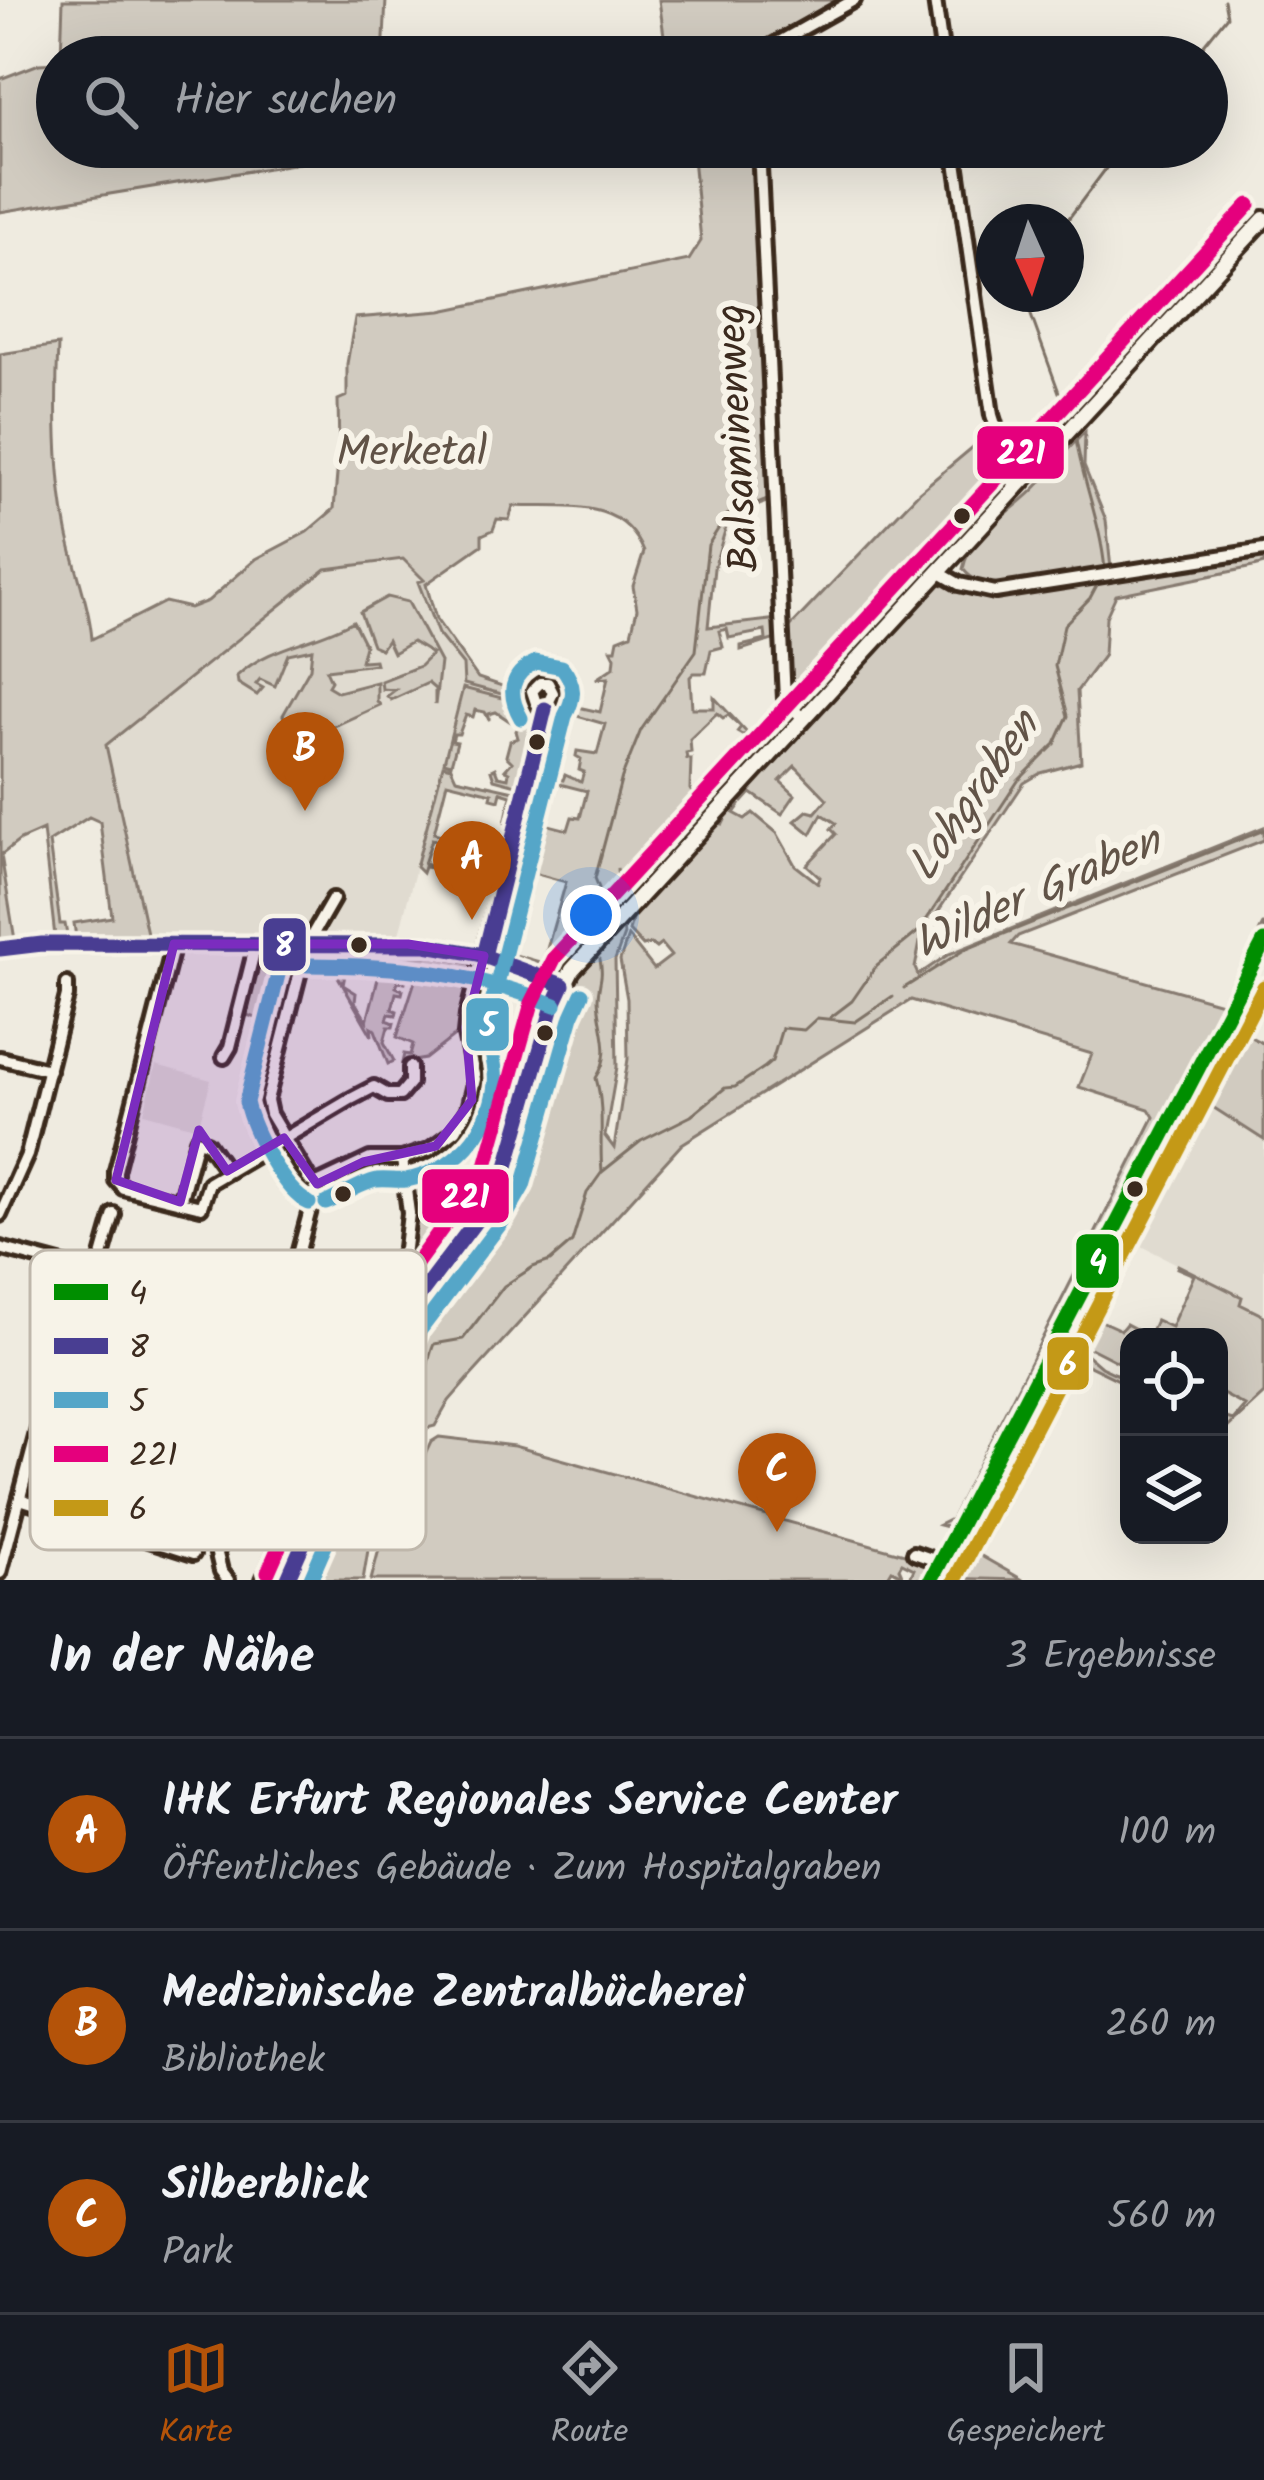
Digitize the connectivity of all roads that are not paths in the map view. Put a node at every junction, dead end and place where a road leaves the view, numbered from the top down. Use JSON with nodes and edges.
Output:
{"nodes":[{"id":1,"x":854,"y":0,"type":"edge"},
{"id":2,"x":935,"y":0,"type":"edge"},
{"id":3,"x":790,"y":36,"type":"edge"},
{"id":4,"x":940,"y":36,"type":"edge"},
{"id":5,"x":760,"y":168,"type":"edge"},
{"id":6,"x":957,"y":168,"type":"edge"},
{"id":7,"x":1264,"y":219,"type":"edge"},
{"id":8,"x":1018,"y":487,"type":"junction"},
{"id":9,"x":1264,"y":550,"type":"edge"},
{"id":10,"x":944,"y":567,"type":"junction"},
{"id":11,"x":545,"y":710,"type":"dead end"},
{"id":12,"x":802,"y":718,"type":"junction"},
{"id":13,"x":333,"y":899,"type":"dead end"},
{"id":14,"x":1264,"y":942,"type":"edge"},
{"id":15,"x":174,"y":944,"type":"junction"},
{"id":16,"x":256,"y":944,"type":"junction"},
{"id":17,"x":307,"y":944,"type":"junction"},
{"id":18,"x":0,"y":949,"type":"edge"},
{"id":19,"x":484,"y":956,"type":"junction"},
{"id":20,"x":67,"y":984,"type":"dead end"},
{"id":21,"x":560,"y":990,"type":"junction"},
{"id":22,"x":224,"y":1057,"type":"dead end"},
{"id":23,"x":0,"y":1058,"type":"edge"},
{"id":24,"x":410,"y":1067,"type":"dead end"},
{"id":25,"x":49,"y":1070,"type":"junction"},
{"id":26,"x":284,"y":1138,"type":"junction"},
{"id":27,"x":402,"y":1159,"type":"junction"},
{"id":28,"x":227,"y":1172,"type":"junction"},
{"id":29,"x":317,"y":1184,"type":"junction"},
{"id":30,"x":179,"y":1202,"type":"junction"},
{"id":31,"x":114,"y":1214,"type":"dead end"},
{"id":32,"x":0,"y":1215,"type":"edge"},
{"id":33,"x":0,"y":1248,"type":"edge"},
{"id":34,"x":104,"y":1250,"type":"edge"},
{"id":35,"x":298,"y":1250,"type":"edge"},
{"id":36,"x":404,"y":1250,"type":"edge"},
{"id":37,"x":30,"y":1256,"type":"edge"},
{"id":38,"x":426,"y":1287,"type":"edge"},
{"id":39,"x":30,"y":1461,"type":"edge"},
{"id":40,"x":20,"y":1499,"type":"junction"},
{"id":41,"x":30,"y":1502,"type":"edge"},
{"id":42,"x":181,"y":1550,"type":"edge"},
{"id":43,"x":218,"y":1550,"type":"edge"},
{"id":44,"x":276,"y":1550,"type":"edge"},
{"id":45,"x":300,"y":1550,"type":"edge"},
{"id":46,"x":914,"y":1553,"type":"dead end"},
{"id":47,"x":193,"y":1554,"type":"dead end"},
{"id":48,"x":940,"y":1562,"type":"junction"},
{"id":49,"x":0,"y":1573,"type":"edge"},
{"id":50,"x":229,"y":1580,"type":"edge"},
{"id":51,"x":263,"y":1580,"type":"edge"},
{"id":52,"x":287,"y":1580,"type":"edge"},
{"id":53,"x":932,"y":1580,"type":"edge"}],
"edges":[{"from":1,"to":3,"type":"street"},
{"from":2,"to":4,"type":"street"},
{"from":5,"to":12,"type":"street","name":"Balsaminenweg"},
{"from":6,"to":8,"type":"street"},
{"from":7,"to":8,"type":"main road"},
{"from":8,"to":10,"type":"main road"},
{"from":9,"to":10,"type":"street"},
{"from":10,"to":12,"type":"main road"},
{"from":11,"to":19,"type":"street"},
{"from":12,"to":21,"type":"main road"},
{"from":13,"to":17,"type":"street"},
{"from":14,"to":48,"type":"street"},
{"from":15,"to":16,"type":"street"},
{"from":15,"to":18,"type":"street"},
{"from":15,"to":30,"type":"street"},
{"from":16,"to":17,"type":"street"},
{"from":16,"to":22,"type":"street"},
{"from":17,"to":19,"type":"street"},
{"from":17,"to":26,"type":"street"},
{"from":19,"to":21,"type":"street"},
{"from":19,"to":27,"type":"street"},
{"from":20,"to":25,"type":"street"},
{"from":21,"to":38,"type":"main road"},
{"from":23,"to":25,"type":"street"},
{"from":24,"to":26,"type":"street"},
{"from":25,"to":32,"type":"street"},
{"from":26,"to":28,"type":"street"},
{"from":26,"to":29,"type":"street"},
{"from":27,"to":29,"type":"street"},
{"from":27,"to":36,"type":"street"},
{"from":28,"to":30,"type":"street"},
{"from":28,"to":30,"type":"street"},
{"from":29,"to":35,"type":"street"},
{"from":31,"to":34,"type":"street"},
{"from":33,"to":37,"type":"street"},
{"from":39,"to":40,"type":"street"},
{"from":40,"to":41,"type":"street"},
{"from":40,"to":49,"type":"street"},
{"from":42,"to":47,"type":"street"},
{"from":43,"to":50,"type":"street"},
{"from":44,"to":51,"type":"street"},
{"from":45,"to":52,"type":"main road"},
{"from":46,"to":48,"type":"street"},
{"from":48,"to":53,"type":"street"}]}
